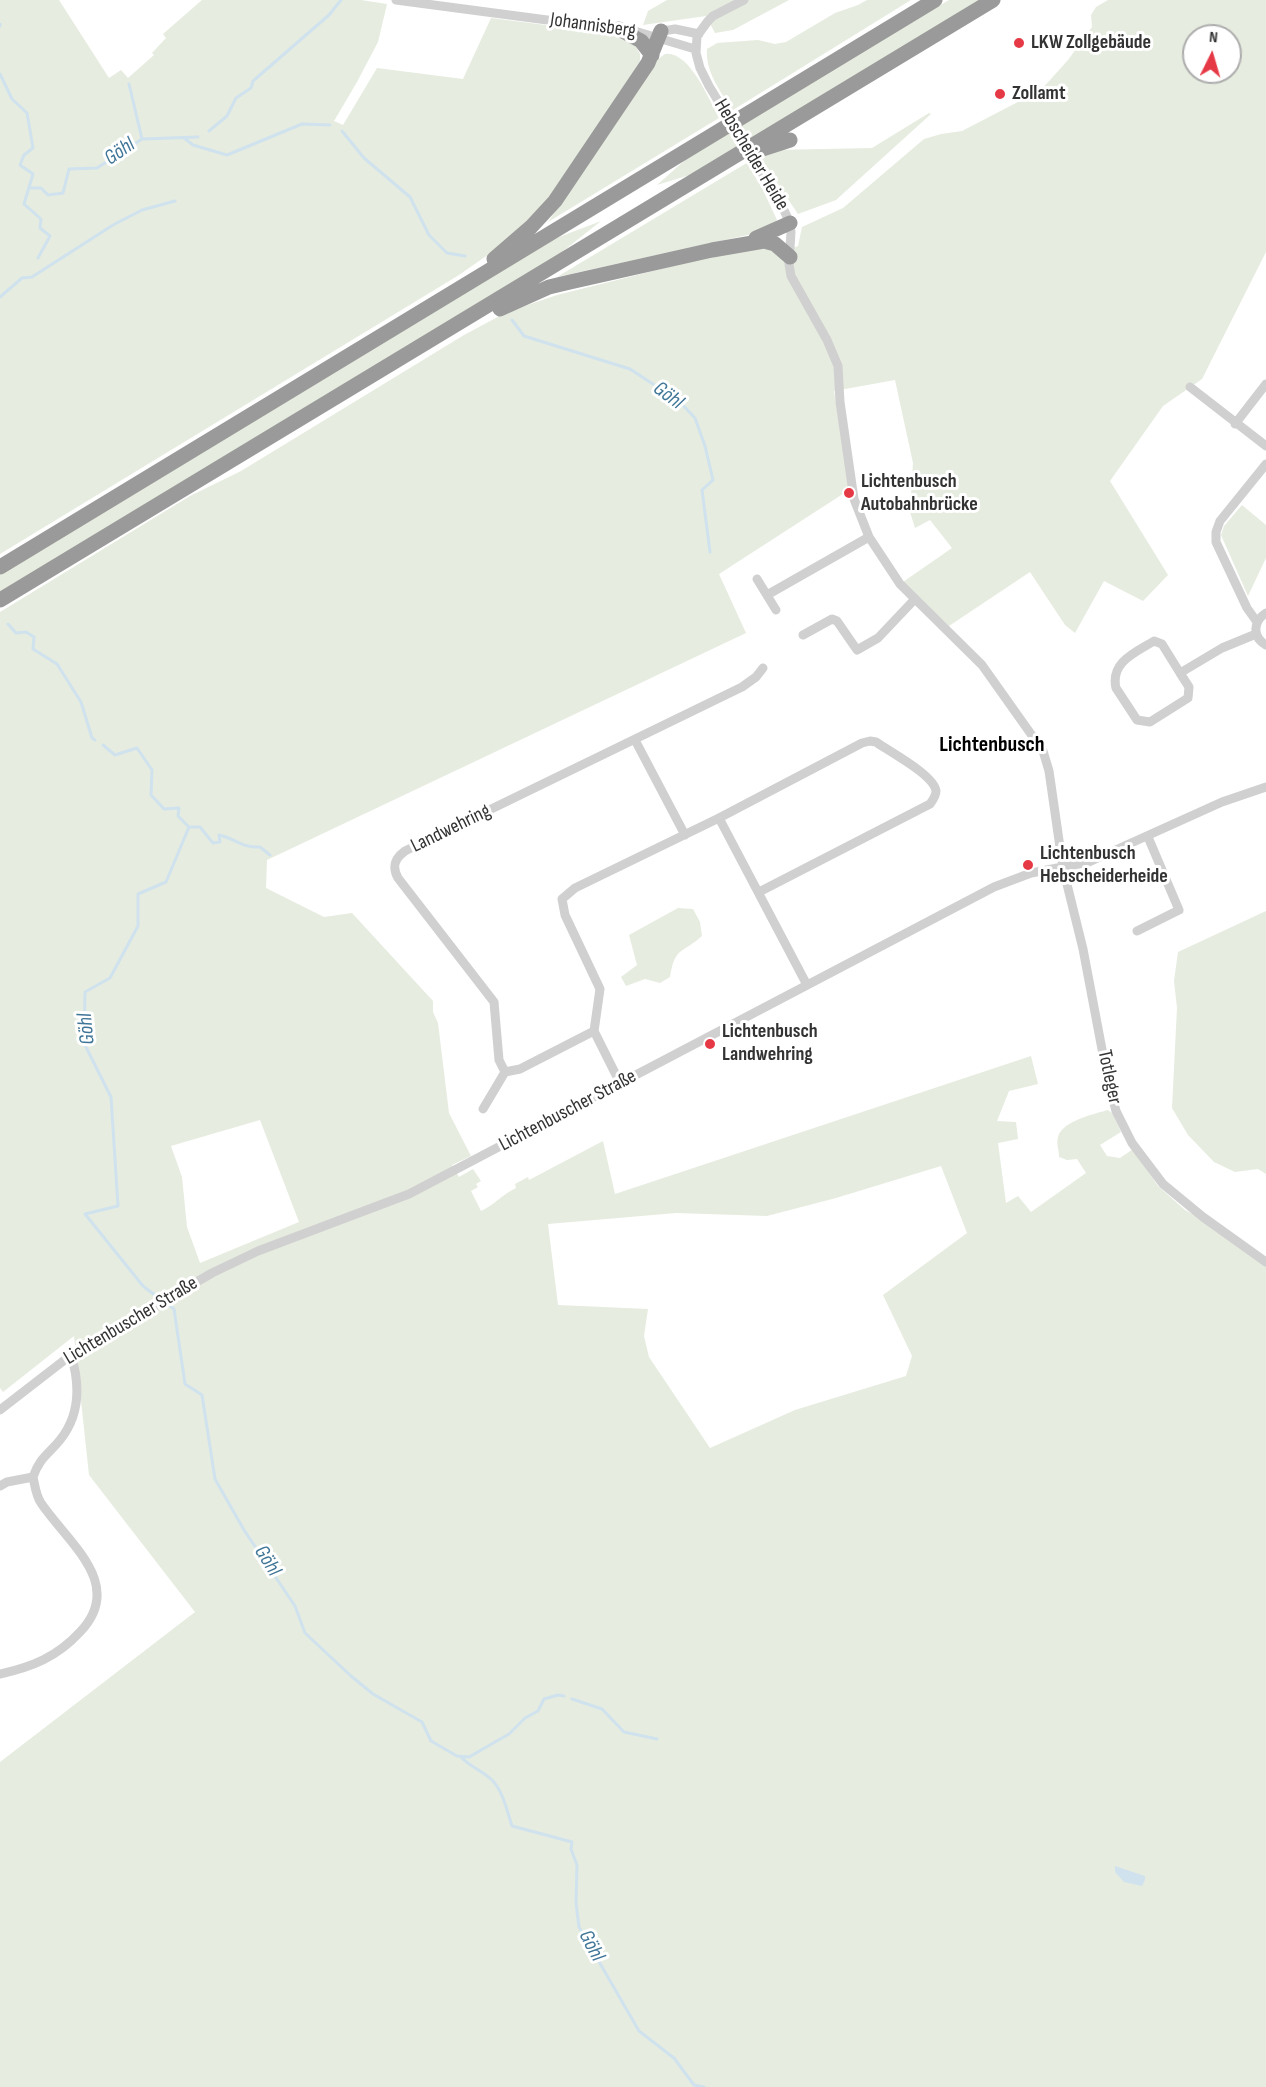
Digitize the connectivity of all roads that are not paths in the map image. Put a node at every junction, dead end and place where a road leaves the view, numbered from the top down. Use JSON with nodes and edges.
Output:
{"nodes":[{"id":1,"x":396,"y":0,"type":"edge"},
{"id":2,"x":744,"y":0,"type":"edge"},
{"id":3,"x":935,"y":0,"type":"edge"},
{"id":4,"x":993,"y":0,"type":"edge"},
{"id":5,"x":619,"y":29,"type":"junction"},
{"id":6,"x":699,"y":33,"type":"junction"},
{"id":7,"x":656,"y":34,"type":"junction"},
{"id":8,"x":695,"y":49,"type":"junction"},
{"id":9,"x":652,"y":54,"type":"junction"},
{"id":10,"x":790,"y":140,"type":"dead end"},
{"id":11,"x":733,"y":158,"type":"junction"},
{"id":12,"x":790,"y":223,"type":"junction"},
{"id":13,"x":739,"y":244,"type":"junction"},
{"id":14,"x":790,"y":257,"type":"junction"},
{"id":15,"x":480,"y":275,"type":"junction"},
{"id":16,"x":466,"y":319,"type":"junction"},
{"id":17,"x":1266,"y":384,"type":"edge"},
{"id":18,"x":1190,"y":387,"type":"dead end"},
{"id":19,"x":1235,"y":424,"type":"junction"},
{"id":20,"x":1266,"y":446,"type":"edge"},
{"id":21,"x":1266,"y":464,"type":"edge"},
{"id":22,"x":869,"y":537,"type":"junction"},
{"id":23,"x":0,"y":567,"type":"edge"},
{"id":24,"x":757,"y":579,"type":"dead end"},
{"id":25,"x":767,"y":595,"type":"junction"},
{"id":26,"x":0,"y":600,"type":"edge"},
{"id":27,"x":914,"y":600,"type":"junction"},
{"id":28,"x":776,"y":610,"type":"dead end"},
{"id":29,"x":1266,"y":613,"type":"edge"},
{"id":30,"x":1257,"y":622,"type":"junction"},
{"id":31,"x":1256,"y":634,"type":"junction"},
{"id":32,"x":803,"y":635,"type":"dead end"},
{"id":33,"x":1266,"y":645,"type":"edge"},
{"id":34,"x":763,"y":668,"type":"dead end"},
{"id":35,"x":1180,"y":672,"type":"junction"},
{"id":36,"x":635,"y":740,"type":"junction"},
{"id":37,"x":1266,"y":787,"type":"edge"},
{"id":38,"x":719,"y":818,"type":"junction"},
{"id":39,"x":685,"y":835,"type":"junction"},
{"id":40,"x":1148,"y":837,"type":"junction"},
{"id":41,"x":1063,"y":868,"type":"junction"},
{"id":42,"x":759,"y":892,"type":"junction"},
{"id":43,"x":1137,"y":931,"type":"dead end"},
{"id":44,"x":807,"y":985,"type":"junction"},
{"id":45,"x":594,"y":1031,"type":"junction"},
{"id":46,"x":505,"y":1072,"type":"junction"},
{"id":47,"x":620,"y":1083,"type":"junction"},
{"id":48,"x":483,"y":1109,"type":"dead end"},
{"id":49,"x":1266,"y":1262,"type":"edge"},
{"id":50,"x":71,"y":1355,"type":"junction"},
{"id":51,"x":0,"y":1410,"type":"edge"},
{"id":52,"x":33,"y":1477,"type":"junction"},
{"id":53,"x":0,"y":1486,"type":"edge"},
{"id":54,"x":0,"y":1674,"type":"edge"}],
"edges":[{"from":1,"to":5,"type":"street","name":"Johannisberg"},
{"from":2,"to":6,"type":"street"},
{"from":3,"to":15,"type":"highway"},
{"from":4,"to":11,"type":"highway"},
{"from":5,"to":7,"type":"street","name":"Johannisberg"},
{"from":5,"to":9,"type":"highway"},
{"from":6,"to":7,"type":"street","name":"Johannisberg"},
{"from":6,"to":8,"type":"street"},
{"from":7,"to":8,"type":"street","name":"Johannisberg"},
{"from":7,"to":9,"type":"highway"},
{"from":8,"to":12,"type":"street","name":"Hebscheider Heide"},
{"from":9,"to":15,"type":"highway"},
{"from":10,"to":11,"type":"highway"},
{"from":11,"to":16,"type":"highway"},
{"from":12,"to":13,"type":"highway"},
{"from":12,"to":14,"type":"street","name":"Hebscheider Heide"},
{"from":13,"to":14,"type":"highway"},
{"from":13,"to":16,"type":"highway"},
{"from":14,"to":22,"type":"street","name":"Hebscheider Heide"},
{"from":15,"to":23,"type":"highway"},
{"from":16,"to":26,"type":"highway"},
{"from":17,"to":19,"type":"street"},
{"from":18,"to":19,"type":"street"},
{"from":19,"to":20,"type":"street"},
{"from":21,"to":30,"type":"street"},
{"from":22,"to":25,"type":"street"},
{"from":22,"to":27,"type":"street","name":"Hebscheider Heide"},
{"from":24,"to":25,"type":"street"},
{"from":25,"to":28,"type":"street"},
{"from":27,"to":32,"type":"street"},
{"from":27,"to":41,"type":"street","name":"Hebscheider Heide"},
{"from":29,"to":30,"type":"street"},
{"from":30,"to":31,"type":"street"},
{"from":31,"to":33,"type":"street"},
{"from":31,"to":35,"type":"street"},
{"from":34,"to":36,"type":"street","name":"Landwehring"},
{"from":35,"to":35,"type":"street"},
{"from":36,"to":39,"type":"street"},
{"from":36,"to":46,"type":"street","name":"Landwehring"},
{"from":37,"to":40,"type":"street","name":"Lichtenbuscher Straße"},
{"from":38,"to":39,"type":"street"},
{"from":38,"to":42,"type":"street"},
{"from":38,"to":42,"type":"street"},
{"from":39,"to":45,"type":"street"},
{"from":40,"to":41,"type":"street","name":"Lichtenbuscher Straße"},
{"from":40,"to":43,"type":"street"},
{"from":41,"to":44,"type":"street","name":"Lichtenbuscher Straße"},
{"from":41,"to":49,"type":"street","name":"Totleger"},
{"from":42,"to":44,"type":"street"},
{"from":44,"to":47,"type":"street","name":"Lichtenbuscher Straße"},
{"from":45,"to":46,"type":"street"},
{"from":45,"to":47,"type":"street"},
{"from":46,"to":48,"type":"street"},
{"from":47,"to":50,"type":"street","name":"Lichtenbuscher Straße"},
{"from":50,"to":51,"type":"street","name":"Lichtenbuscher Straße"},
{"from":50,"to":52,"type":"street"},
{"from":52,"to":53,"type":"street"},
{"from":52,"to":54,"type":"street"}]}
